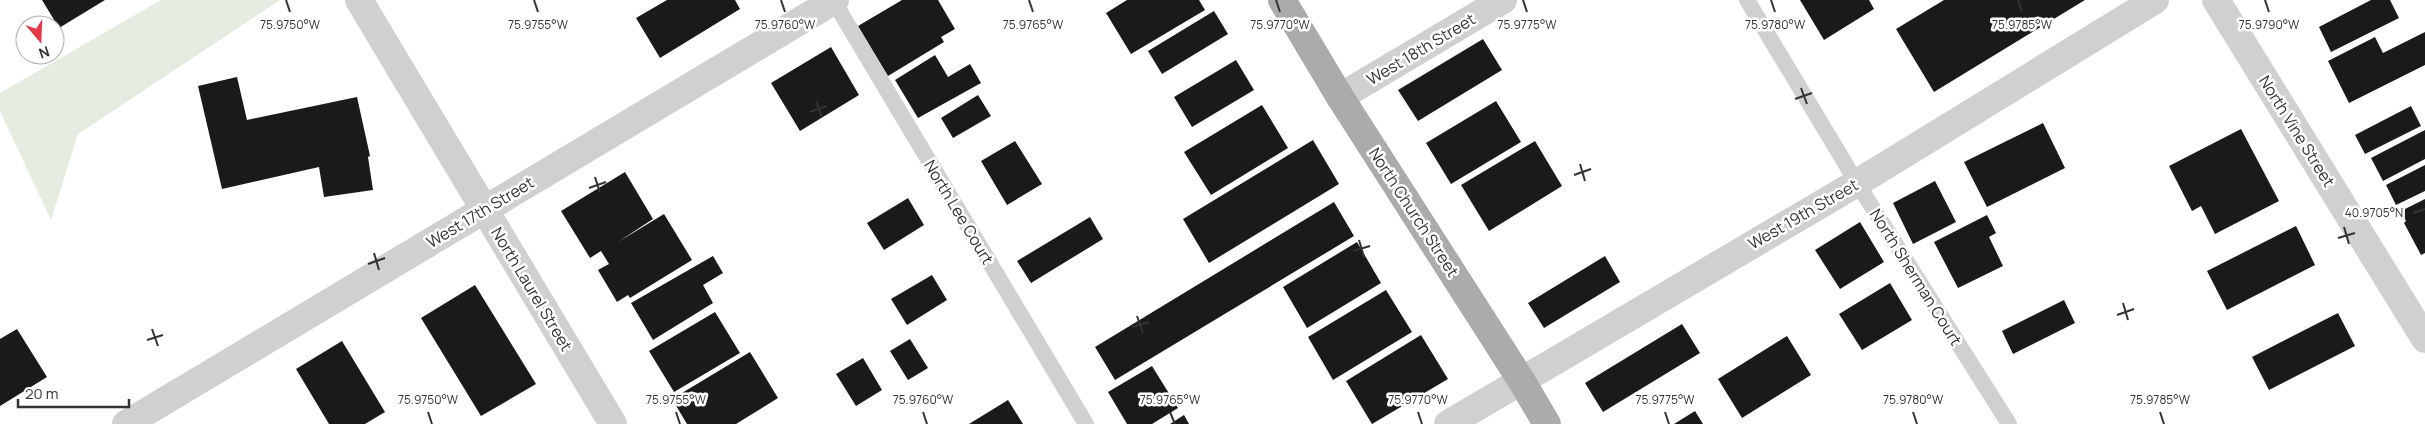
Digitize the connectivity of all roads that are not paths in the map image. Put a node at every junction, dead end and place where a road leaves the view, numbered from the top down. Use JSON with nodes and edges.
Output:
{"nodes":[{"id":1,"x":358,"y":0,"type":"edge"},
{"id":2,"x":834,"y":0,"type":"edge"},
{"id":3,"x":1282,"y":0,"type":"edge"},
{"id":4,"x":1502,"y":0,"type":"edge"},
{"id":5,"x":1747,"y":0,"type":"edge"},
{"id":6,"x":2155,"y":0,"type":"edge"},
{"id":7,"x":2216,"y":0,"type":"edge"},
{"id":8,"x":1340,"y":97,"type":"junction"},
{"id":9,"x":1857,"y":183,"type":"junction"},
{"id":10,"x":484,"y":210,"type":"junction"},
{"id":11,"x":2425,"y":340,"type":"edge"},
{"id":12,"x":1521,"y":380,"type":"junction"},
{"id":13,"x":132,"y":422,"type":"edge"},
{"id":14,"x":612,"y":424,"type":"edge"},
{"id":15,"x":1086,"y":424,"type":"edge"},
{"id":16,"x":1448,"y":424,"type":"edge"},
{"id":17,"x":1546,"y":424,"type":"edge"},
{"id":18,"x":2009,"y":424,"type":"edge"}],
"edges":[{"from":1,"to":10,"type":"street","name":"North Laurel Street"},
{"from":2,"to":10,"type":"street","name":"West 17th Street"},
{"from":2,"to":15,"type":"lane","name":"North Lee Court"},
{"from":3,"to":8,"type":"main road","name":"North Church Street"},
{"from":4,"to":8,"type":"street","name":"West 18th Street"},
{"from":5,"to":9,"type":"lane","name":"North Sherman Court"},
{"from":6,"to":9,"type":"street","name":"West 19th Street"},
{"from":7,"to":11,"type":"street","name":"North Vine Street"},
{"from":8,"to":12,"type":"main road","name":"North Church Street"},
{"from":9,"to":12,"type":"street","name":"West 19th Street"},
{"from":9,"to":18,"type":"lane","name":"North Sherman Court"},
{"from":10,"to":13,"type":"street","name":"West 17th Street"},
{"from":10,"to":14,"type":"street","name":"North Laurel Street"},
{"from":12,"to":16,"type":"street","name":"West 19th Street"},
{"from":12,"to":17,"type":"main road","name":"North Church Street"}]}
